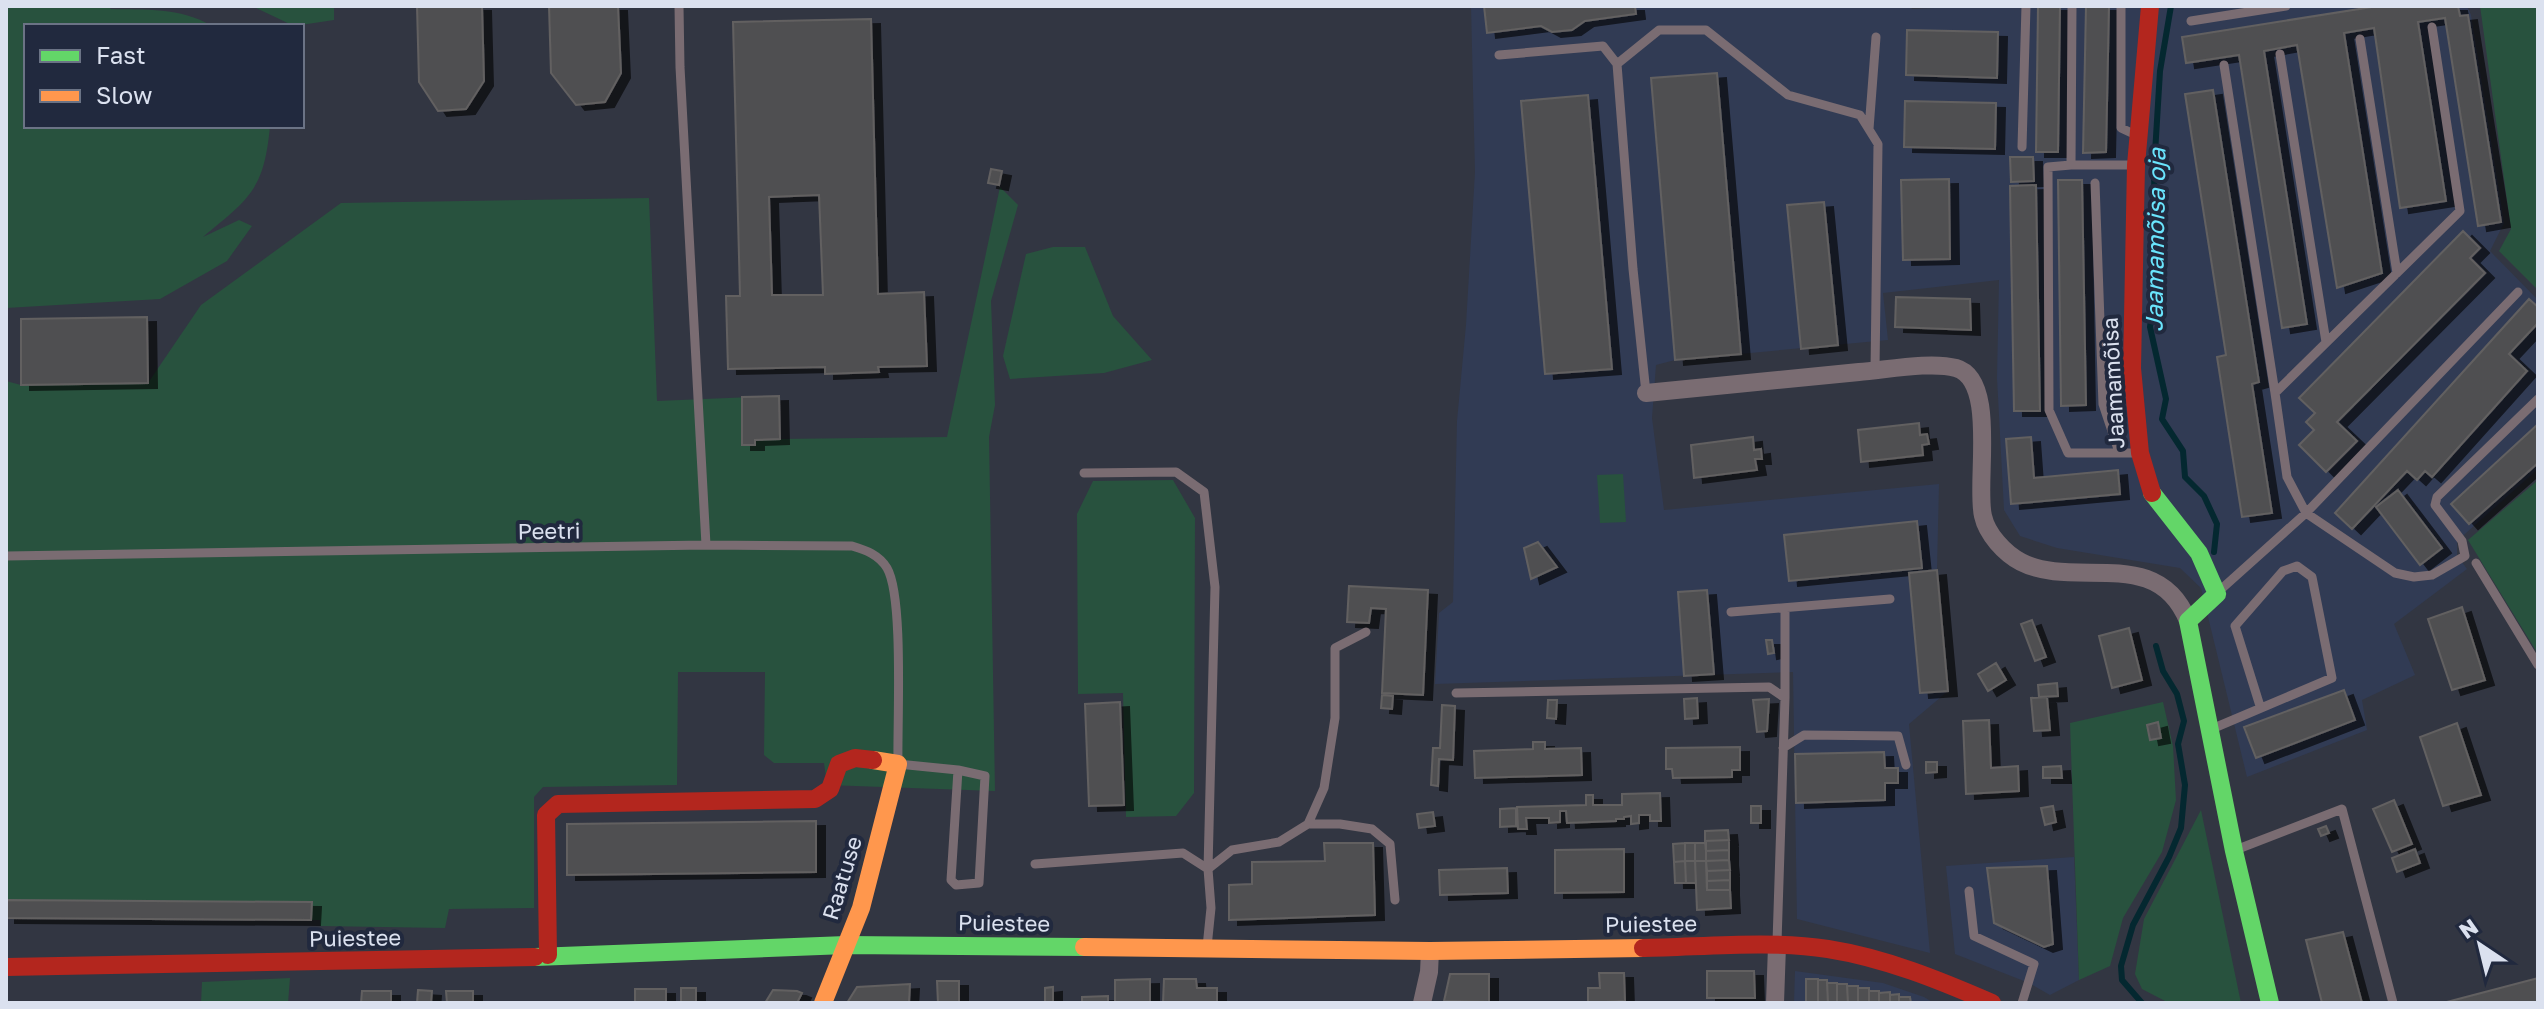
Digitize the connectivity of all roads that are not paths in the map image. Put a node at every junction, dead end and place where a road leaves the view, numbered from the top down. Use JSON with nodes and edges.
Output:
{"nodes":[{"id":1,"x":679,"y":6,"type":"edge"},
{"id":2,"x":2026,"y":6,"type":"edge"},
{"id":3,"x":2072,"y":6,"type":"edge"},
{"id":4,"x":2121,"y":6,"type":"edge"},
{"id":5,"x":2150,"y":6,"type":"edge"},
{"id":6,"x":2286,"y":6,"type":"edge"},
{"id":7,"x":2191,"y":21,"type":"dead end"},
{"id":8,"x":2432,"y":27,"type":"dead end"},
{"id":9,"x":1876,"y":37,"type":"dead end"},
{"id":10,"x":2360,"y":39,"type":"dead end"},
{"id":11,"x":2280,"y":54,"type":"dead end"},
{"id":12,"x":1499,"y":55,"type":"dead end"},
{"id":13,"x":1617,"y":64,"type":"junction"},
{"id":14,"x":2224,"y":65,"type":"dead end"},
{"id":15,"x":1869,"y":129,"type":"junction"},
{"id":16,"x":2139,"y":136,"type":"junction"},
{"id":17,"x":2022,"y":147,"type":"dead end"},
{"id":18,"x":2071,"y":165,"type":"junction"},
{"id":19,"x":2136,"y":165,"type":"junction"},
{"id":20,"x":2095,"y":183,"type":"dead end"},
{"id":21,"x":2397,"y":273,"type":"junction"},
{"id":22,"x":2518,"y":292,"type":"dead end"},
{"id":23,"x":2326,"y":342,"type":"junction"},
{"id":24,"x":1875,"y":371,"type":"junction"},
{"id":25,"x":1646,"y":393,"type":"joint"},
{"id":26,"x":2275,"y":393,"type":"junction"},
{"id":27,"x":2538,"y":399,"type":"edge"},
{"id":28,"x":2119,"y":452,"type":"junction"},
{"id":29,"x":2140,"y":453,"type":"junction"},
{"id":30,"x":1084,"y":473,"type":"dead end"},
{"id":31,"x":2306,"y":513,"type":"junction"},
{"id":32,"x":706,"y":545,"type":"junction"},
{"id":33,"x":6,"y":556,"type":"edge"},
{"id":34,"x":2476,"y":563,"type":"dead end"},
{"id":35,"x":2217,"y":594,"type":"junction"},
{"id":36,"x":1890,"y":599,"type":"dead end"},
{"id":37,"x":1785,"y":609,"type":"junction"},
{"id":38,"x":1731,"y":612,"type":"dead end"},
{"id":39,"x":2188,"y":621,"type":"junction"},
{"id":40,"x":1366,"y":632,"type":"dead end"},
{"id":41,"x":2538,"y":665,"type":"edge"},
{"id":42,"x":1456,"y":693,"type":"dead end"},
{"id":43,"x":1785,"y":698,"type":"junction"},
{"id":44,"x":2260,"y":706,"type":"junction"},
{"id":45,"x":2211,"y":730,"type":"junction"},
{"id":46,"x":1783,"y":748,"type":"junction"},
{"id":47,"x":898,"y":764,"type":"junction"},
{"id":48,"x":1906,"y":765,"type":"dead end"},
{"id":49,"x":958,"y":770,"type":"junction"},
{"id":50,"x":1308,"y":824,"type":"junction"},
{"id":51,"x":2234,"y":851,"type":"junction"},
{"id":52,"x":1035,"y":864,"type":"dead end"},
{"id":53,"x":1208,"y":869,"type":"junction"},
{"id":54,"x":1969,"y":891,"type":"dead end"},
{"id":55,"x":1395,"y":900,"type":"dead end"},
{"id":56,"x":846,"y":945,"type":"junction"},
{"id":57,"x":1777,"y":946,"type":"junction"},
{"id":58,"x":1207,"y":951,"type":"junction"},
{"id":59,"x":1430,"y":951,"type":"junction"},
{"id":60,"x":548,"y":955,"type":"junction"},
{"id":61,"x":6,"y":967,"type":"edge"},
{"id":62,"x":823,"y":1003,"type":"edge"},
{"id":63,"x":1422,"y":1003,"type":"edge"},
{"id":64,"x":1775,"y":1003,"type":"edge"},
{"id":65,"x":1992,"y":1003,"type":"edge"},
{"id":66,"x":2022,"y":1003,"type":"edge"},
{"id":67,"x":2270,"y":1003,"type":"edge"},
{"id":68,"x":2393,"y":1003,"type":"edge"}],
"edges":[{"from":1,"to":32,"type":"lane"},
{"from":2,"to":17,"type":"lane"},
{"from":3,"to":18,"type":"lane"},
{"from":4,"to":16,"type":"lane"},
{"from":5,"to":16,"type":"main road","name":"Jaamamõisa"},
{"from":6,"to":7,"type":"lane"},
{"from":8,"to":21,"type":"lane"},
{"from":9,"to":15,"type":"lane"},
{"from":10,"to":21,"type":"lane"},
{"from":11,"to":23,"type":"lane"},
{"from":12,"to":13,"type":"lane"},
{"from":13,"to":15,"type":"lane"},
{"from":13,"to":25,"type":"lane"},
{"from":14,"to":26,"type":"lane"},
{"from":15,"to":24,"type":"lane"},
{"from":16,"to":19,"type":"main road","name":"Jaamamõisa"},
{"from":18,"to":19,"type":"lane"},
{"from":18,"to":28,"type":"lane"},
{"from":19,"to":29,"type":"main road","name":"Jaamamõisa"},
{"from":20,"to":28,"type":"lane"},
{"from":21,"to":23,"type":"lane"},
{"from":22,"to":31,"type":"lane"},
{"from":23,"to":26,"type":"lane"},
{"from":24,"to":25,"type":"street"},
{"from":24,"to":39,"type":"street"},
{"from":26,"to":31,"type":"lane"},
{"from":27,"to":31,"type":"lane"},
{"from":28,"to":29,"type":"lane"},
{"from":29,"to":35,"type":"main road","name":"Jaamamõisa"},
{"from":30,"to":53,"type":"lane"},
{"from":31,"to":35,"type":"lane"},
{"from":32,"to":33,"type":"lane","name":"Peetri"},
{"from":32,"to":47,"type":"lane","name":"Peetri"},
{"from":34,"to":41,"type":"lane"},
{"from":35,"to":39,"type":"main road"},
{"from":36,"to":37,"type":"lane"},
{"from":37,"to":38,"type":"lane"},
{"from":37,"to":43,"type":"lane"},
{"from":39,"to":45,"type":"main road"},
{"from":40,"to":50,"type":"lane"},
{"from":42,"to":43,"type":"lane"},
{"from":43,"to":46,"type":"lane"},
{"from":44,"to":44,"type":"lane"},
{"from":44,"to":45,"type":"lane"},
{"from":45,"to":51,"type":"main road"},
{"from":46,"to":48,"type":"lane"},
{"from":46,"to":57,"type":"lane"},
{"from":47,"to":49,"type":"lane"},
{"from":47,"to":56,"type":"main road","name":"Raatuse"},
{"from":47,"to":60,"type":"main road"},
{"from":49,"to":49,"type":"lane"},
{"from":50,"to":53,"type":"lane"},
{"from":50,"to":55,"type":"lane"},
{"from":51,"to":67,"type":"main road"},
{"from":51,"to":68,"type":"lane"},
{"from":52,"to":53,"type":"lane"},
{"from":53,"to":58,"type":"lane"},
{"from":54,"to":66,"type":"lane"},
{"from":56,"to":58,"type":"main road","name":"Puiestee"},
{"from":56,"to":60,"type":"main road","name":"Puiestee"},
{"from":56,"to":62,"type":"main road","name":"Raatuse"},
{"from":57,"to":59,"type":"main road","name":"Puiestee"},
{"from":57,"to":64,"type":"street"},
{"from":57,"to":65,"type":"main road","name":"Puiestee"},
{"from":58,"to":59,"type":"main road","name":"Puiestee"},
{"from":59,"to":63,"type":"street"},
{"from":60,"to":61,"type":"main road","name":"Puiestee"}]}
